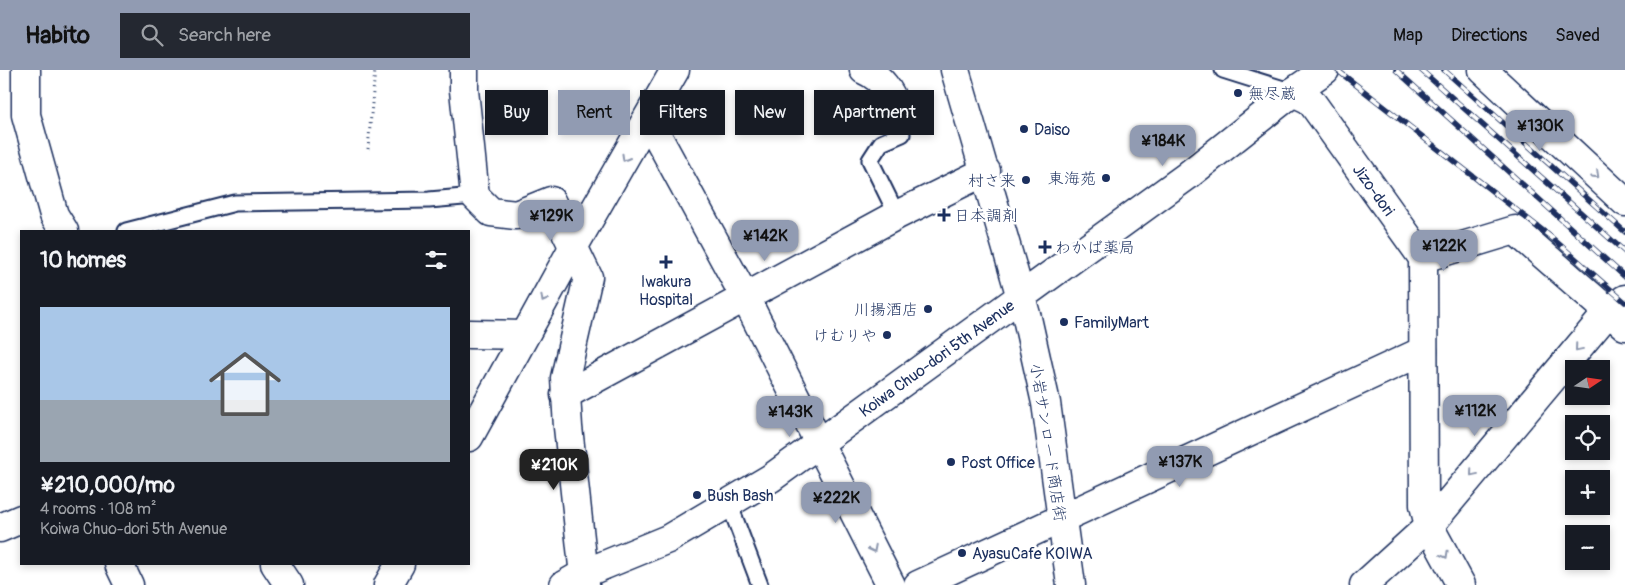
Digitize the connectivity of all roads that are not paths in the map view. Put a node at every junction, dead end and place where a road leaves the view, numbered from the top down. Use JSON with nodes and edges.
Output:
{"nodes":[{"id":1,"x":26,"y":70,"type":"edge"},
{"id":2,"x":464,"y":70,"type":"edge"},
{"id":3,"x":675,"y":70,"type":"edge"},
{"id":4,"x":864,"y":70,"type":"edge"},
{"id":5,"x":955,"y":70,"type":"edge"},
{"id":6,"x":1223,"y":70,"type":"edge"},
{"id":7,"x":1325,"y":70,"type":"edge"},
{"id":8,"x":1483,"y":70,"type":"edge"},
{"id":9,"x":664,"y":90,"type":"edge"},
{"id":10,"x":887,"y":90,"type":"edge"},
{"id":11,"x":1293,"y":92,"type":"junction"},
{"id":12,"x":640,"y":132,"type":"edge"},
{"id":13,"x":657,"y":135,"type":"edge"},
{"id":14,"x":900,"y":135,"type":"edge"},
{"id":15,"x":986,"y":171,"type":"junction"},
{"id":16,"x":475,"y":196,"type":"junction"},
{"id":17,"x":1625,"y":202,"type":"edge"},
{"id":18,"x":897,"y":215,"type":"junction"},
{"id":19,"x":63,"y":230,"type":"edge"},
{"id":20,"x":130,"y":230,"type":"edge"},
{"id":21,"x":574,"y":246,"type":"junction"},
{"id":22,"x":1422,"y":258,"type":"junction"},
{"id":23,"x":1022,"y":294,"type":"junction"},
{"id":24,"x":745,"y":298,"type":"junction"},
{"id":25,"x":1620,"y":312,"type":"edge"},
{"id":26,"x":470,"y":334,"type":"edge"},
{"id":27,"x":524,"y":334,"type":"junction"},
{"id":28,"x":1423,"y":351,"type":"junction"},
{"id":29,"x":565,"y":395,"type":"junction"},
{"id":30,"x":470,"y":435,"type":"edge"},
{"id":31,"x":820,"y":443,"type":"junction"},
{"id":32,"x":729,"y":503,"type":"junction"},
{"id":33,"x":20,"y":519,"type":"edge"},
{"id":34,"x":1061,"y":520,"type":"junction"},
{"id":35,"x":1429,"y":526,"type":"junction"},
{"id":36,"x":0,"y":528,"type":"edge"},
{"id":37,"x":119,"y":565,"type":"edge"},
{"id":38,"x":277,"y":565,"type":"edge"},
{"id":39,"x":399,"y":565,"type":"edge"},
{"id":40,"x":578,"y":581,"type":"edge"},
{"id":41,"x":129,"y":585,"type":"edge"},
{"id":42,"x":288,"y":585,"type":"edge"},
{"id":43,"x":388,"y":585,"type":"edge"},
{"id":44,"x":760,"y":585,"type":"edge"},
{"id":45,"x":891,"y":585,"type":"edge"},
{"id":46,"x":918,"y":585,"type":"edge"},
{"id":47,"x":1071,"y":585,"type":"edge"},
{"id":48,"x":1364,"y":585,"type":"edge"},
{"id":49,"x":1461,"y":585,"type":"edge"}],
"edges":[{"from":1,"to":19,"type":"street"},
{"from":2,"to":16,"type":"street"},
{"from":3,"to":9,"type":"street"},
{"from":4,"to":10,"type":"street"},
{"from":5,"to":15,"type":"street","name":"小岩サンロード商店街"},
{"from":6,"to":11,"type":"lane","name":"Jizo-dori"},
{"from":7,"to":11,"type":"street","name":"Koiwa Chuo-dori 5th Avenue"},
{"from":8,"to":17,"type":"street","one_way":true},
{"from":11,"to":22,"type":"street","name":"Jizo-dori"},
{"from":11,"to":23,"type":"street","name":"Koiwa Chuo-dori 5th Avenue"},
{"from":12,"to":21,"type":"street","one_way":true},
{"from":13,"to":24,"type":"street"},
{"from":14,"to":18,"type":"lane"},
{"from":15,"to":18,"type":"street"},
{"from":15,"to":23,"type":"street","name":"小岩サンロード商店街"},
{"from":16,"to":20,"type":"lane"},
{"from":16,"to":21,"type":"street"},
{"from":18,"to":24,"type":"street"},
{"from":21,"to":27,"type":"street","one_way":true},
{"from":21,"to":29,"type":"street"},
{"from":22,"to":25,"type":"street"},
{"from":22,"to":28,"type":"street"},
{"from":23,"to":31,"type":"street","name":"Koiwa Chuo-dori 5th Avenue"},
{"from":23,"to":34,"type":"street","name":"小岩サンロード商店街"},
{"from":24,"to":29,"type":"street"},
{"from":24,"to":31,"type":"street"},
{"from":25,"to":35,"type":"street","one_way":true},
{"from":26,"to":27,"type":"street"},
{"from":27,"to":30,"type":"street"},
{"from":28,"to":34,"type":"street"},
{"from":28,"to":35,"type":"street"},
{"from":29,"to":40,"type":"street"},
{"from":31,"to":32,"type":"street","name":"Koiwa Chuo-dori 5th Avenue"},
{"from":31,"to":45,"type":"street","one_way":true},
{"from":32,"to":40,"type":"street","name":"Koiwa Chuo-dori 5th Avenue"},
{"from":32,"to":44,"type":"lane"},
{"from":33,"to":36,"type":"street"},
{"from":34,"to":46,"type":"street"},
{"from":34,"to":47,"type":"street","name":"小岩サンロード商店街"},
{"from":35,"to":48,"type":"street"},
{"from":35,"to":49,"type":"street","one_way":true},
{"from":37,"to":41,"type":"street"},
{"from":38,"to":42,"type":"street"},
{"from":39,"to":43,"type":"street"}]}
